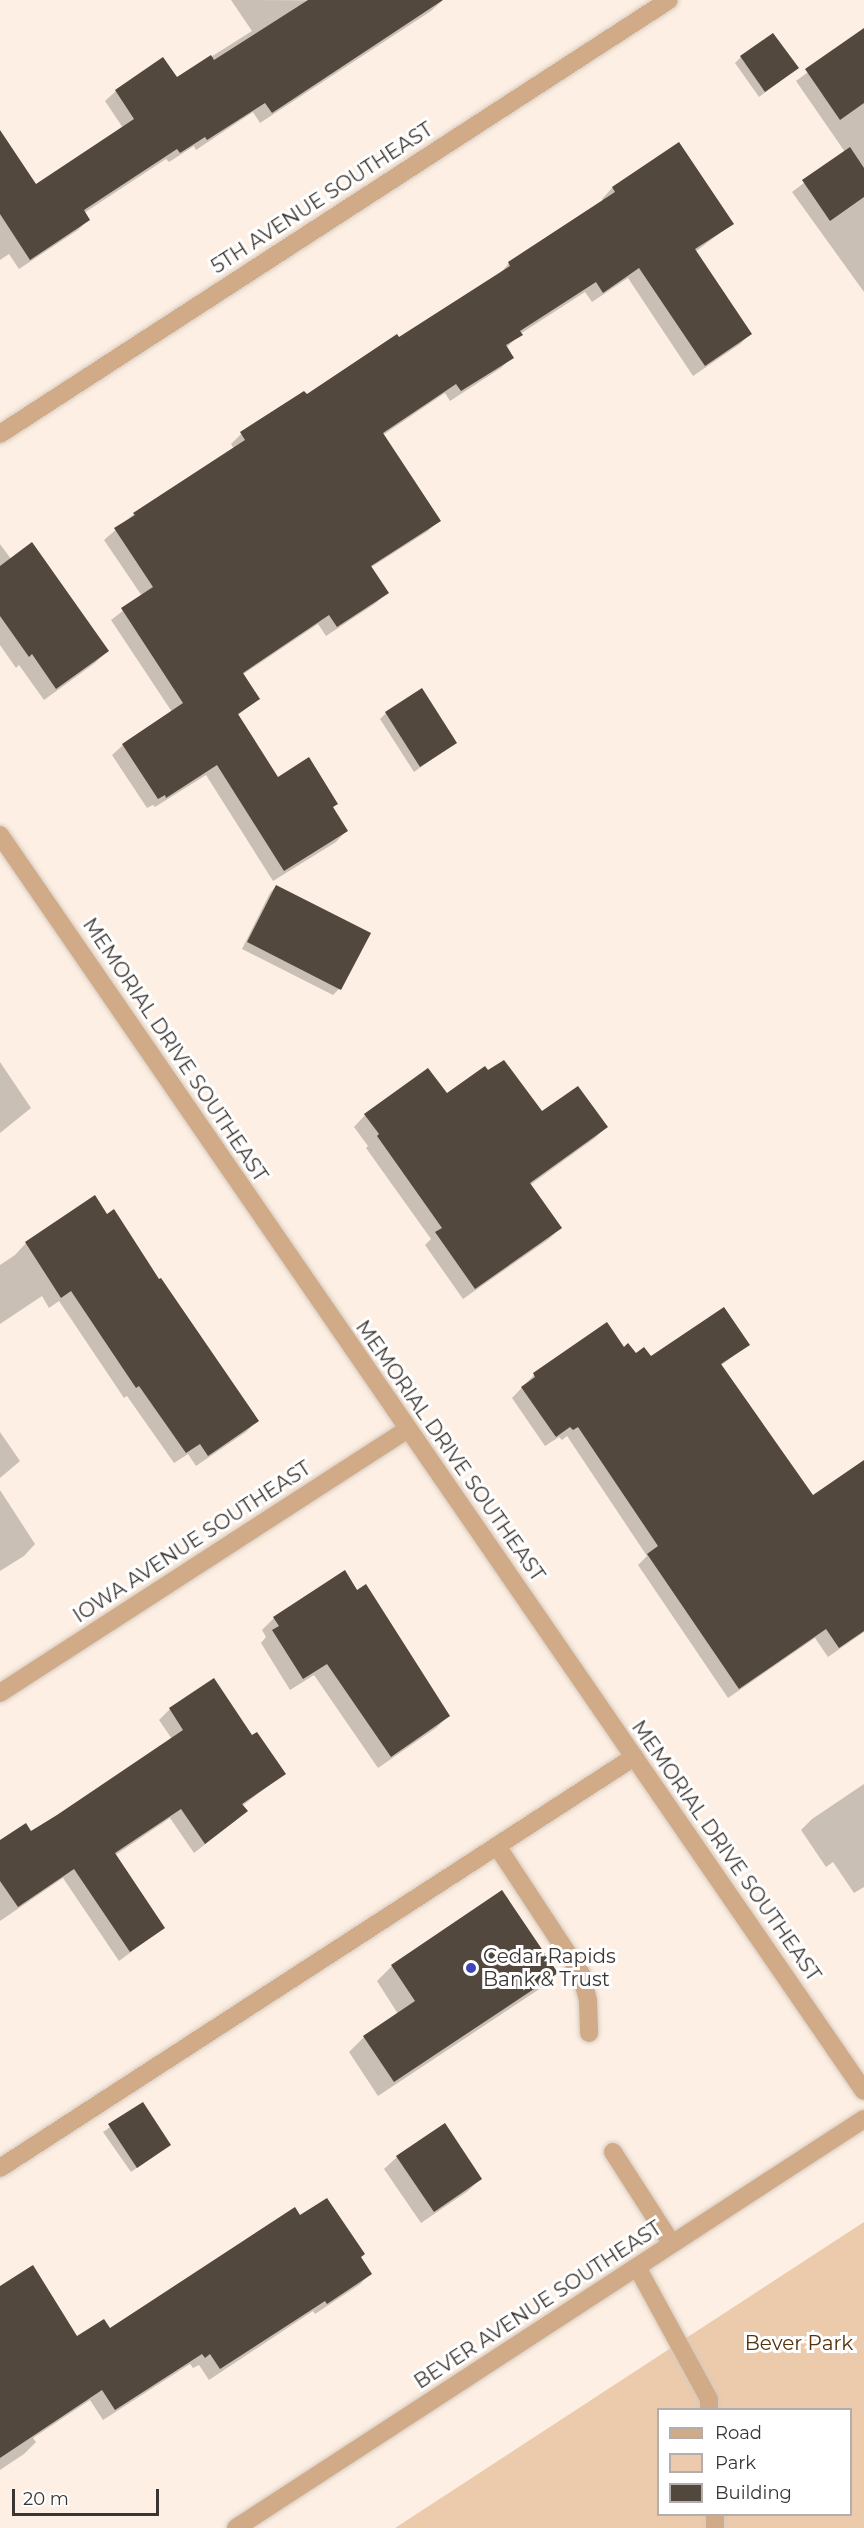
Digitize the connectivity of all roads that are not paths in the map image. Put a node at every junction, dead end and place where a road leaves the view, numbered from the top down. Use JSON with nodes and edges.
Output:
{"nodes":[{"id":1,"x":669,"y":0,"type":"edge"},
{"id":2,"x":0,"y":434,"type":"edge"},
{"id":3,"x":0,"y":836,"type":"edge"},
{"id":4,"x":408,"y":1429,"type":"junction"},
{"id":5,"x":0,"y":1693,"type":"edge"},
{"id":6,"x":634,"y":1757,"type":"junction"},
{"id":7,"x":497,"y":1846,"type":"junction"},
{"id":8,"x":589,"y":2033,"type":"dead end"},
{"id":9,"x":864,"y":2091,"type":"edge"},
{"id":10,"x":864,"y":2119,"type":"edge"},
{"id":11,"x":613,"y":2152,"type":"dead end"},
{"id":12,"x":0,"y":2168,"type":"edge"},
{"id":13,"x":672,"y":2244,"type":"junction"},
{"id":14,"x":637,"y":2267,"type":"junction"},
{"id":15,"x":709,"y":2408,"type":"edge"},
{"id":16,"x":236,"y":2528,"type":"edge"}],
"edges":[{"from":1,"to":2,"type":"street","name":"5TH AVENUE SOUTHEAST"},
{"from":3,"to":4,"type":"street","name":"MEMORIAL DRIVE SOUTHEAST"},
{"from":4,"to":5,"type":"street","name":"IOWA AVENUE SOUTHEAST"},
{"from":4,"to":6,"type":"street","name":"MEMORIAL DRIVE SOUTHEAST"},
{"from":6,"to":7,"type":"street"},
{"from":6,"to":9,"type":"street","name":"MEMORIAL DRIVE SOUTHEAST"},
{"from":7,"to":8,"type":"street"},
{"from":7,"to":12,"type":"street"},
{"from":10,"to":13,"type":"street","name":"BEVER AVENUE SOUTHEAST"},
{"from":11,"to":13,"type":"street"},
{"from":13,"to":14,"type":"street","name":"BEVER AVENUE SOUTHEAST"},
{"from":14,"to":15,"type":"street"},
{"from":14,"to":16,"type":"street","name":"BEVER AVENUE SOUTHEAST"}]}
